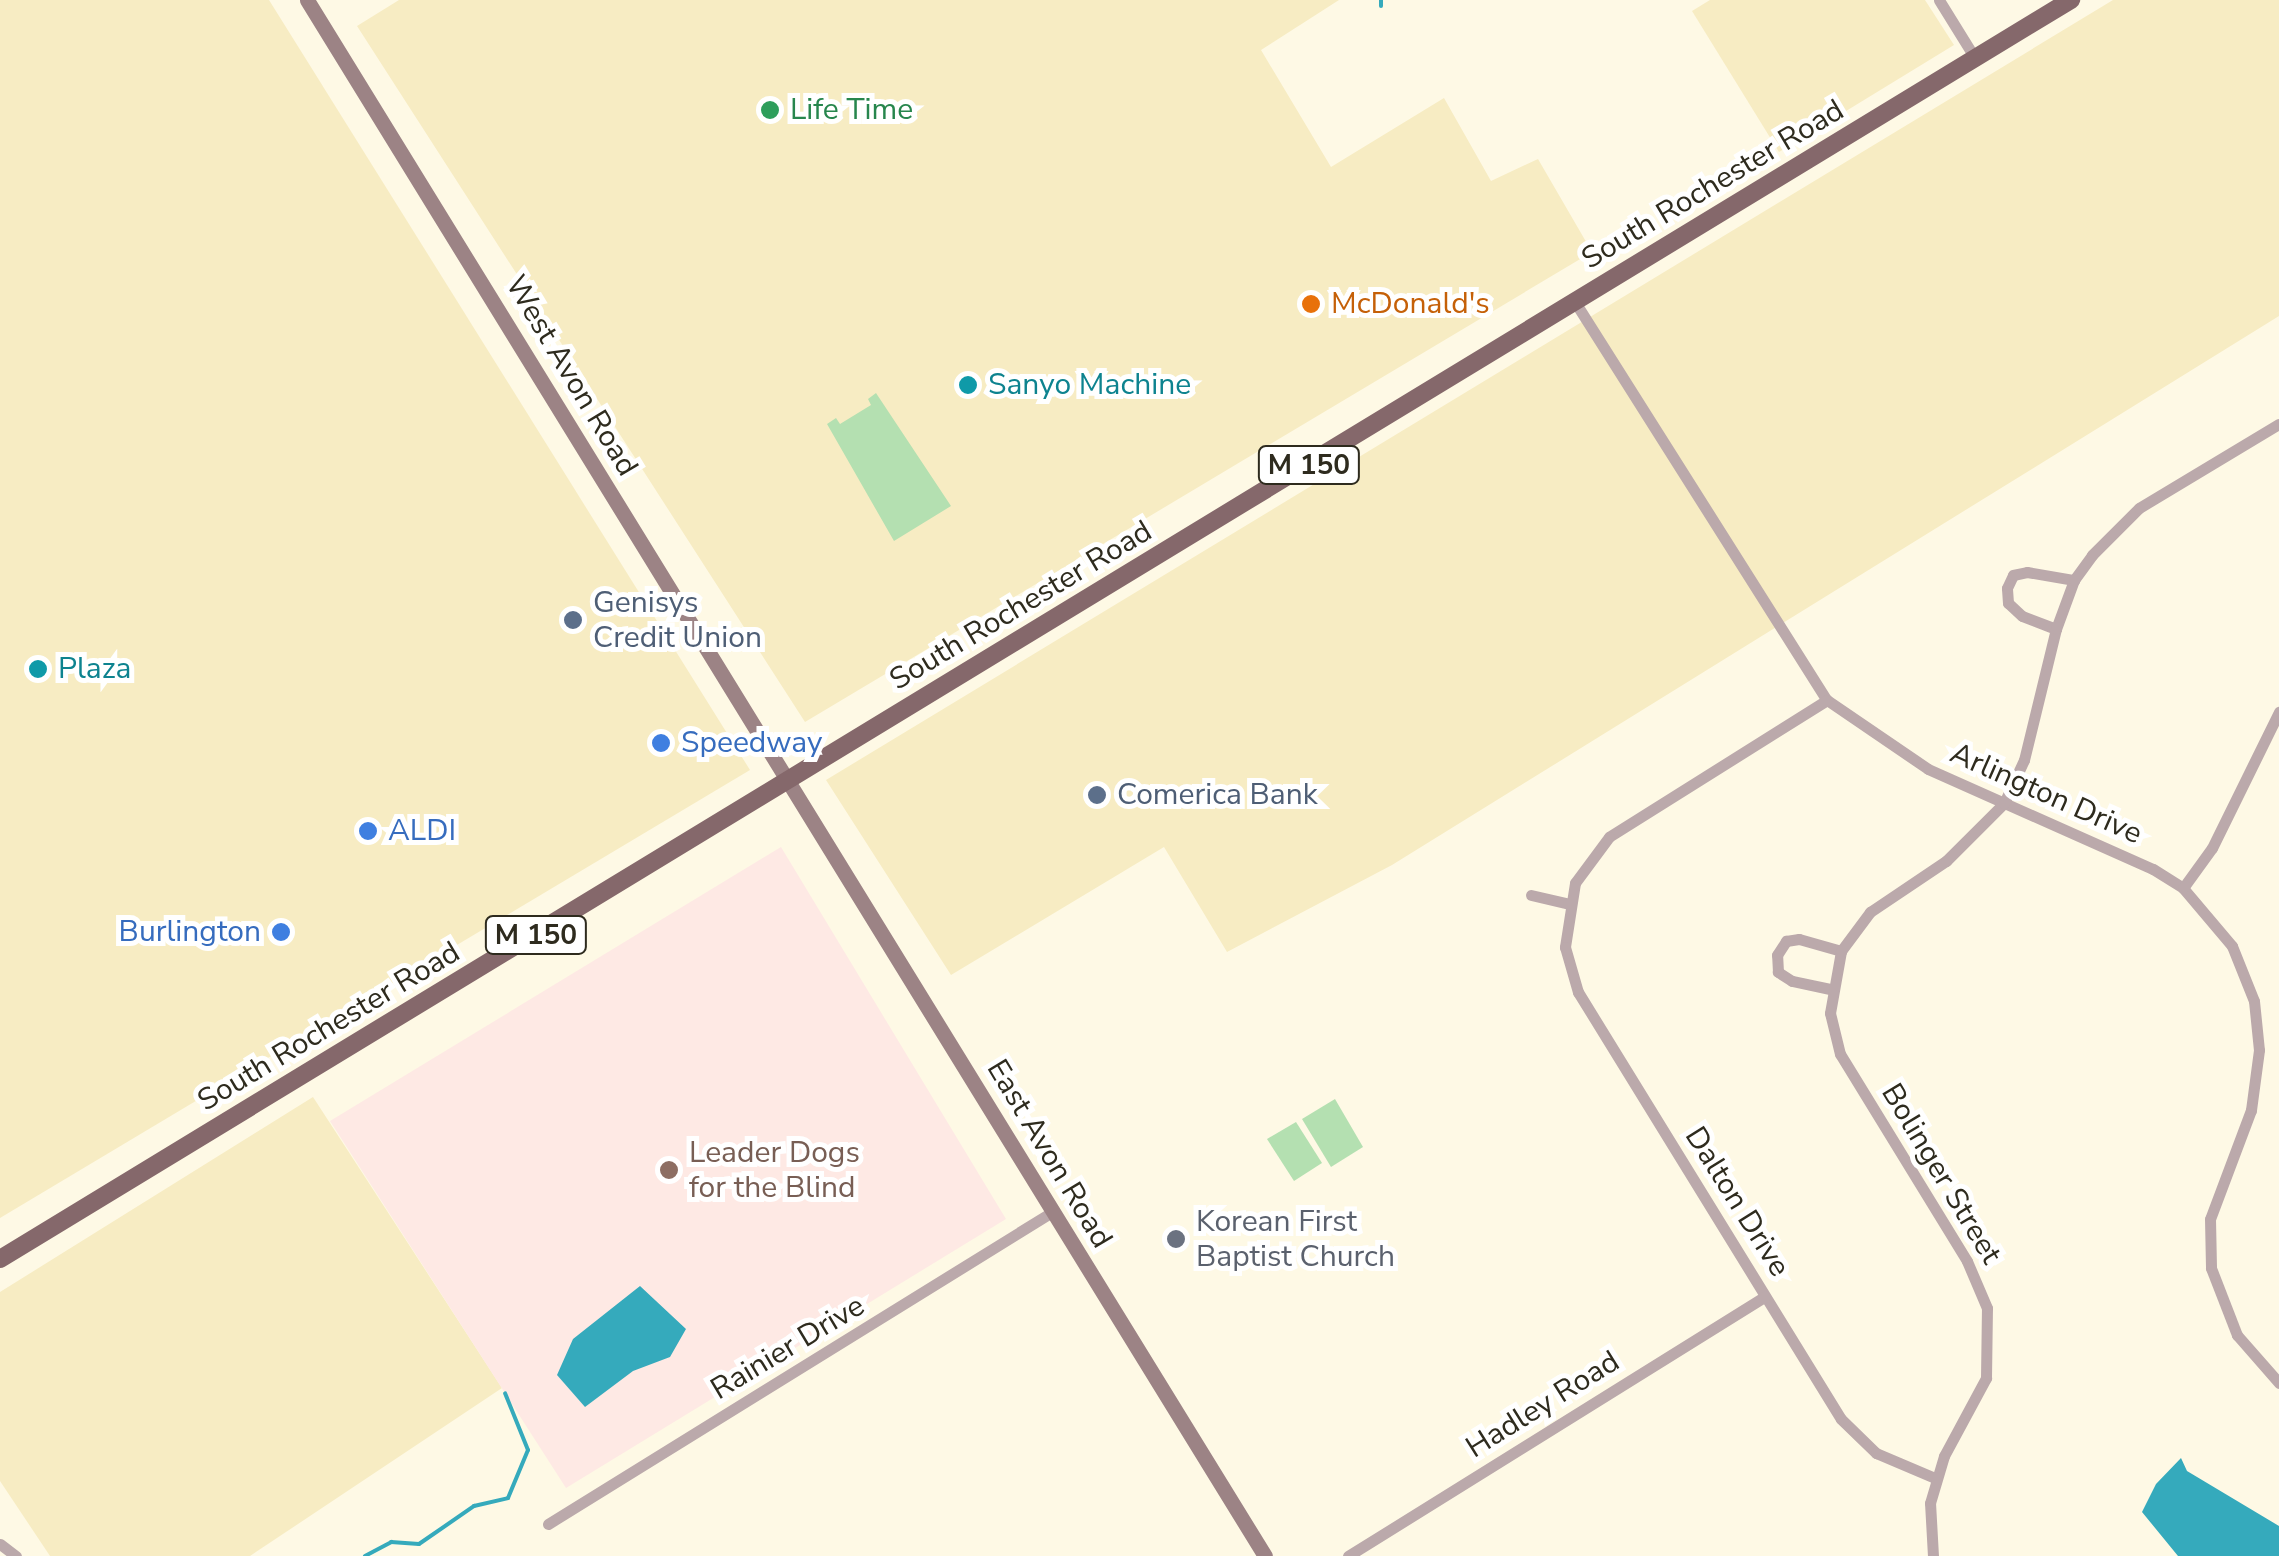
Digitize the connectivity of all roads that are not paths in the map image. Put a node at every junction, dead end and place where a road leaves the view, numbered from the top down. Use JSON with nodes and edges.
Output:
{"nodes":[{"id":1,"x":308,"y":0,"type":"edge"},
{"id":2,"x":1938,"y":0,"type":"edge"},
{"id":3,"x":2070,"y":0,"type":"edge"},
{"id":4,"x":1975,"y":58,"type":"junction"},
{"id":5,"x":1575,"y":302,"type":"junction"},
{"id":6,"x":2279,"y":424,"type":"edge"},
{"id":7,"x":2074,"y":580,"type":"junction"},
{"id":8,"x":2056,"y":629,"type":"junction"},
{"id":9,"x":1826,"y":700,"type":"junction"},
{"id":10,"x":2277,"y":719,"type":"edge"},
{"id":11,"x":788,"y":780,"type":"junction"},
{"id":12,"x":2004,"y":803,"type":"junction"},
{"id":13,"x":2183,"y":888,"type":"junction"},
{"id":14,"x":1530,"y":895,"type":"dead end"},
{"id":15,"x":1567,"y":903,"type":"junction"},
{"id":16,"x":1840,"y":951,"type":"junction"},
{"id":17,"x":1830,"y":989,"type":"junction"},
{"id":18,"x":1052,"y":1212,"type":"junction"},
{"id":19,"x":0,"y":1259,"type":"edge"},
{"id":20,"x":1765,"y":1296,"type":"junction"},
{"id":21,"x":2279,"y":1383,"type":"edge"},
{"id":22,"x":1935,"y":1478,"type":"junction"},
{"id":23,"x":548,"y":1524,"type":"dead end"},
{"id":24,"x":0,"y":1544,"type":"edge"},
{"id":25,"x":16,"y":1556,"type":"edge"},
{"id":26,"x":1265,"y":1556,"type":"edge"},
{"id":27,"x":1348,"y":1556,"type":"edge"},
{"id":28,"x":1934,"y":1556,"type":"edge"}],
"edges":[{"from":1,"to":11,"type":"main road","name":"West Avon Road"},
{"from":2,"to":4,"type":"street"},
{"from":3,"to":4,"type":"main road","name":"South Rochester Road","number":"M 150"},
{"from":4,"to":5,"type":"main road","name":"South Rochester Road","number":"M 150"},
{"from":5,"to":9,"type":"street","name":"Arlington Drive"},
{"from":5,"to":11,"type":"main road","name":"South Rochester Road","number":"M 150"},
{"from":6,"to":7,"type":"street","name":"Bolinger Street"},
{"from":7,"to":8,"type":"street","name":"Bolinger Street"},
{"from":7,"to":8,"type":"street"},
{"from":8,"to":12,"type":"street","name":"Bolinger Street"},
{"from":9,"to":12,"type":"street","name":"Arlington Drive"},
{"from":9,"to":15,"type":"street","name":"Dalton Drive"},
{"from":10,"to":13,"type":"street"},
{"from":11,"to":18,"type":"main road","name":"East Avon Road"},
{"from":11,"to":19,"type":"main road","name":"South Rochester Road","number":"M 150"},
{"from":12,"to":13,"type":"street","name":"Arlington Drive"},
{"from":12,"to":16,"type":"street","name":"Bolinger Street"},
{"from":13,"to":21,"type":"street","name":"Arlington Drive"},
{"from":14,"to":15,"type":"street"},
{"from":15,"to":20,"type":"street","name":"Dalton Drive"},
{"from":16,"to":17,"type":"street","name":"Bolinger Street"},
{"from":16,"to":17,"type":"street"},
{"from":17,"to":22,"type":"street","name":"Bolinger Street"},
{"from":18,"to":23,"type":"street","name":"Rainier Drive"},
{"from":18,"to":26,"type":"main road","name":"East Avon Road"},
{"from":20,"to":22,"type":"street","name":"Dalton Drive"},
{"from":20,"to":27,"type":"street","name":"Hadley Road"},
{"from":22,"to":28,"type":"street","name":"Bolinger Street"},
{"from":24,"to":25,"type":"street"}]}
